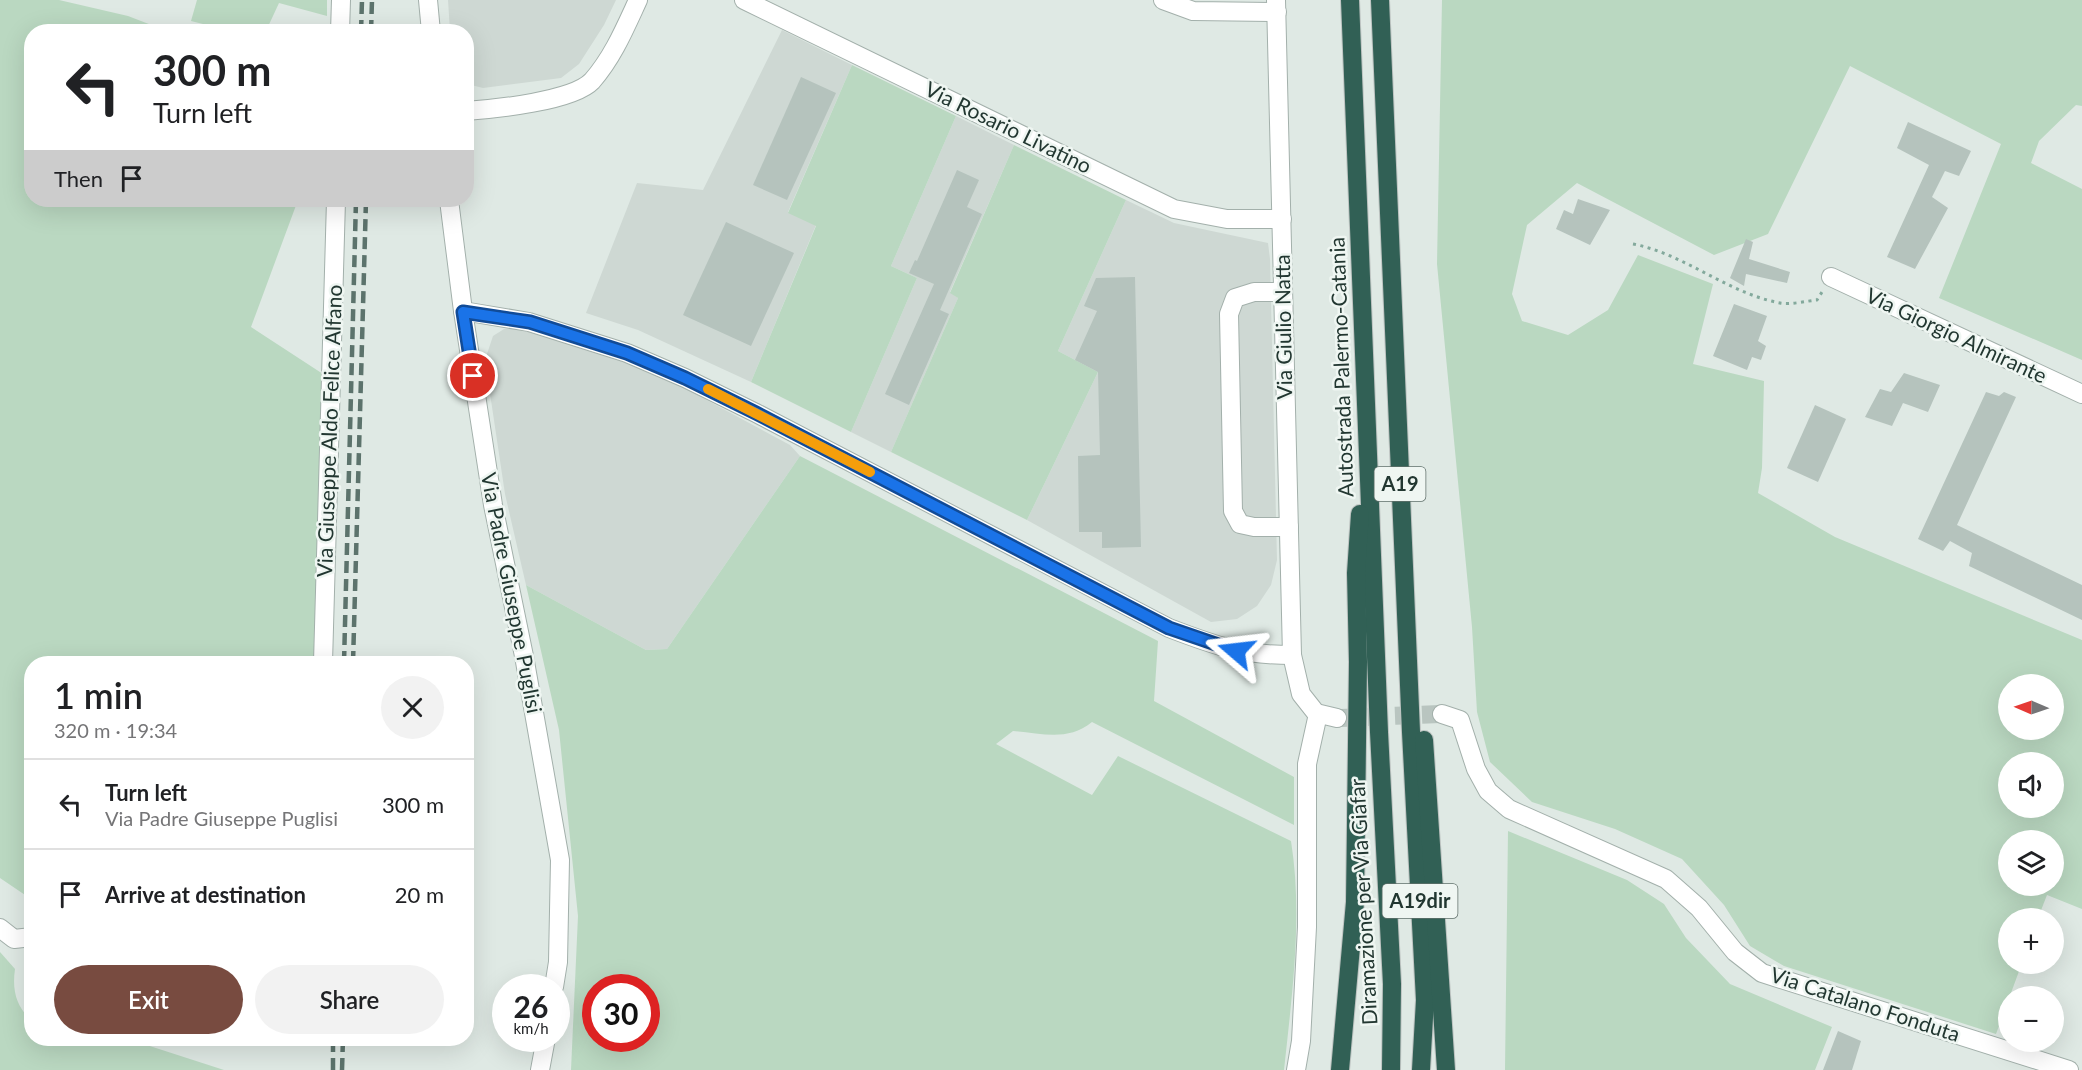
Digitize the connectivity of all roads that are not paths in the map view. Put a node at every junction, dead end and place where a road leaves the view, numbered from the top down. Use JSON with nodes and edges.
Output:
{"nodes":[{"id":1,"x":341,"y":0,"type":"edge"},
{"id":2,"x":428,"y":0,"type":"edge"},
{"id":3,"x":638,"y":0,"type":"edge"},
{"id":4,"x":744,"y":0,"type":"edge"},
{"id":5,"x":1163,"y":0,"type":"edge"},
{"id":6,"x":1350,"y":0,"type":"edge"},
{"id":7,"x":1380,"y":0,"type":"edge"},
{"id":8,"x":1276,"y":6,"type":"edge"},
{"id":9,"x":340,"y":24,"type":"edge"},
{"id":10,"x":430,"y":24,"type":"edge"},
{"id":11,"x":474,"y":110,"type":"edge"},
{"id":12,"x":336,"y":207,"type":"edge"},
{"id":13,"x":450,"y":207,"type":"edge"},
{"id":14,"x":1281,"y":219,"type":"junction"},
{"id":15,"x":1389,"y":236,"type":"junction"},
{"id":16,"x":1831,"y":278,"type":"road end"},
{"id":17,"x":1283,"y":291,"type":"junction"},
{"id":18,"x":463,"y":312,"type":"junction"},
{"id":19,"x":2082,"y":394,"type":"edge"},
{"id":20,"x":1367,"y":431,"type":"junction"},
{"id":21,"x":1289,"y":526,"type":"junction"},
{"id":22,"x":1292,"y":655,"type":"junction"},
{"id":23,"x":323,"y":656,"type":"edge"},
{"id":24,"x":1318,"y":714,"type":"junction"},
{"id":25,"x":1442,"y":714,"type":"tunnel mouth"},
{"id":26,"x":1336,"y":718,"type":"tunnel mouth"},
{"id":27,"x":1379,"y":732,"type":"joint"},
{"id":28,"x":1411,"y":732,"type":"joint"},
{"id":29,"x":0,"y":928,"type":"edge"},
{"id":30,"x":24,"y":938,"type":"edge"},
{"id":31,"x":556,"y":974,"type":"edge"},
{"id":32,"x":543,"y":1052,"type":"edge"},
{"id":33,"x":540,"y":1070,"type":"edge"},
{"id":34,"x":1296,"y":1070,"type":"edge"},
{"id":35,"x":1340,"y":1070,"type":"edge"},
{"id":36,"x":1391,"y":1070,"type":"edge"},
{"id":37,"x":1421,"y":1070,"type":"edge"},
{"id":38,"x":1446,"y":1070,"type":"edge"},
{"id":39,"x":2069,"y":1070,"type":"edge"}],
"edges":[{"from":1,"to":9,"type":"street"},
{"from":2,"to":10,"type":"street"},
{"from":3,"to":11,"type":"street"},
{"from":4,"to":14,"type":"street","name":"Via Rosario Livatino"},
{"from":5,"to":8,"type":"street"},
{"from":6,"to":20,"type":"highway","name":"Autostrada Palermo-Catania","number":"A19"},
{"from":7,"to":15,"type":"highway","number":"A19"},
{"from":8,"to":14,"type":"street","name":"Via Giulio Natta"},
{"from":12,"to":23,"type":"street","name":"Via Giuseppe Aldo Felice Alfano"},
{"from":13,"to":18,"type":"street","name":"Via Padre Giuseppe Puglisi"},
{"from":14,"to":17,"type":"street","name":"Via Giulio Natta"},
{"from":15,"to":28,"type":"highway","number":"A19"},
{"from":15,"to":38,"type":"highway"},
{"from":16,"to":19,"type":"street","name":"Via Giorgio Almirante"},
{"from":17,"to":21,"type":"street","name":"Via Giulio Natta"},
{"from":17,"to":21,"type":"street"},
{"from":18,"to":22,"type":"street"},
{"from":18,"to":31,"type":"street","name":"Via Padre Giuseppe Puglisi"},
{"from":20,"to":27,"type":"highway","name":"Autostrada Palermo-Catania","number":"A19"},
{"from":20,"to":35,"type":"highway"},
{"from":21,"to":22,"type":"street","name":"Via Giulio Natta"},
{"from":22,"to":24,"type":"street","name":"Via Giulio Natta"},
{"from":24,"to":26,"type":"street"},
{"from":24,"to":34,"type":"street"},
{"from":25,"to":39,"type":"street","name":"Via Catalano Fonduta"},
{"from":27,"to":36,"type":"highway","name":"Diramazione per Via Giafar","number":"A19dir"},
{"from":28,"to":37,"type":"highway","number":"A19dir"},
{"from":29,"to":30,"type":"street"},
{"from":32,"to":33,"type":"street"}]}
